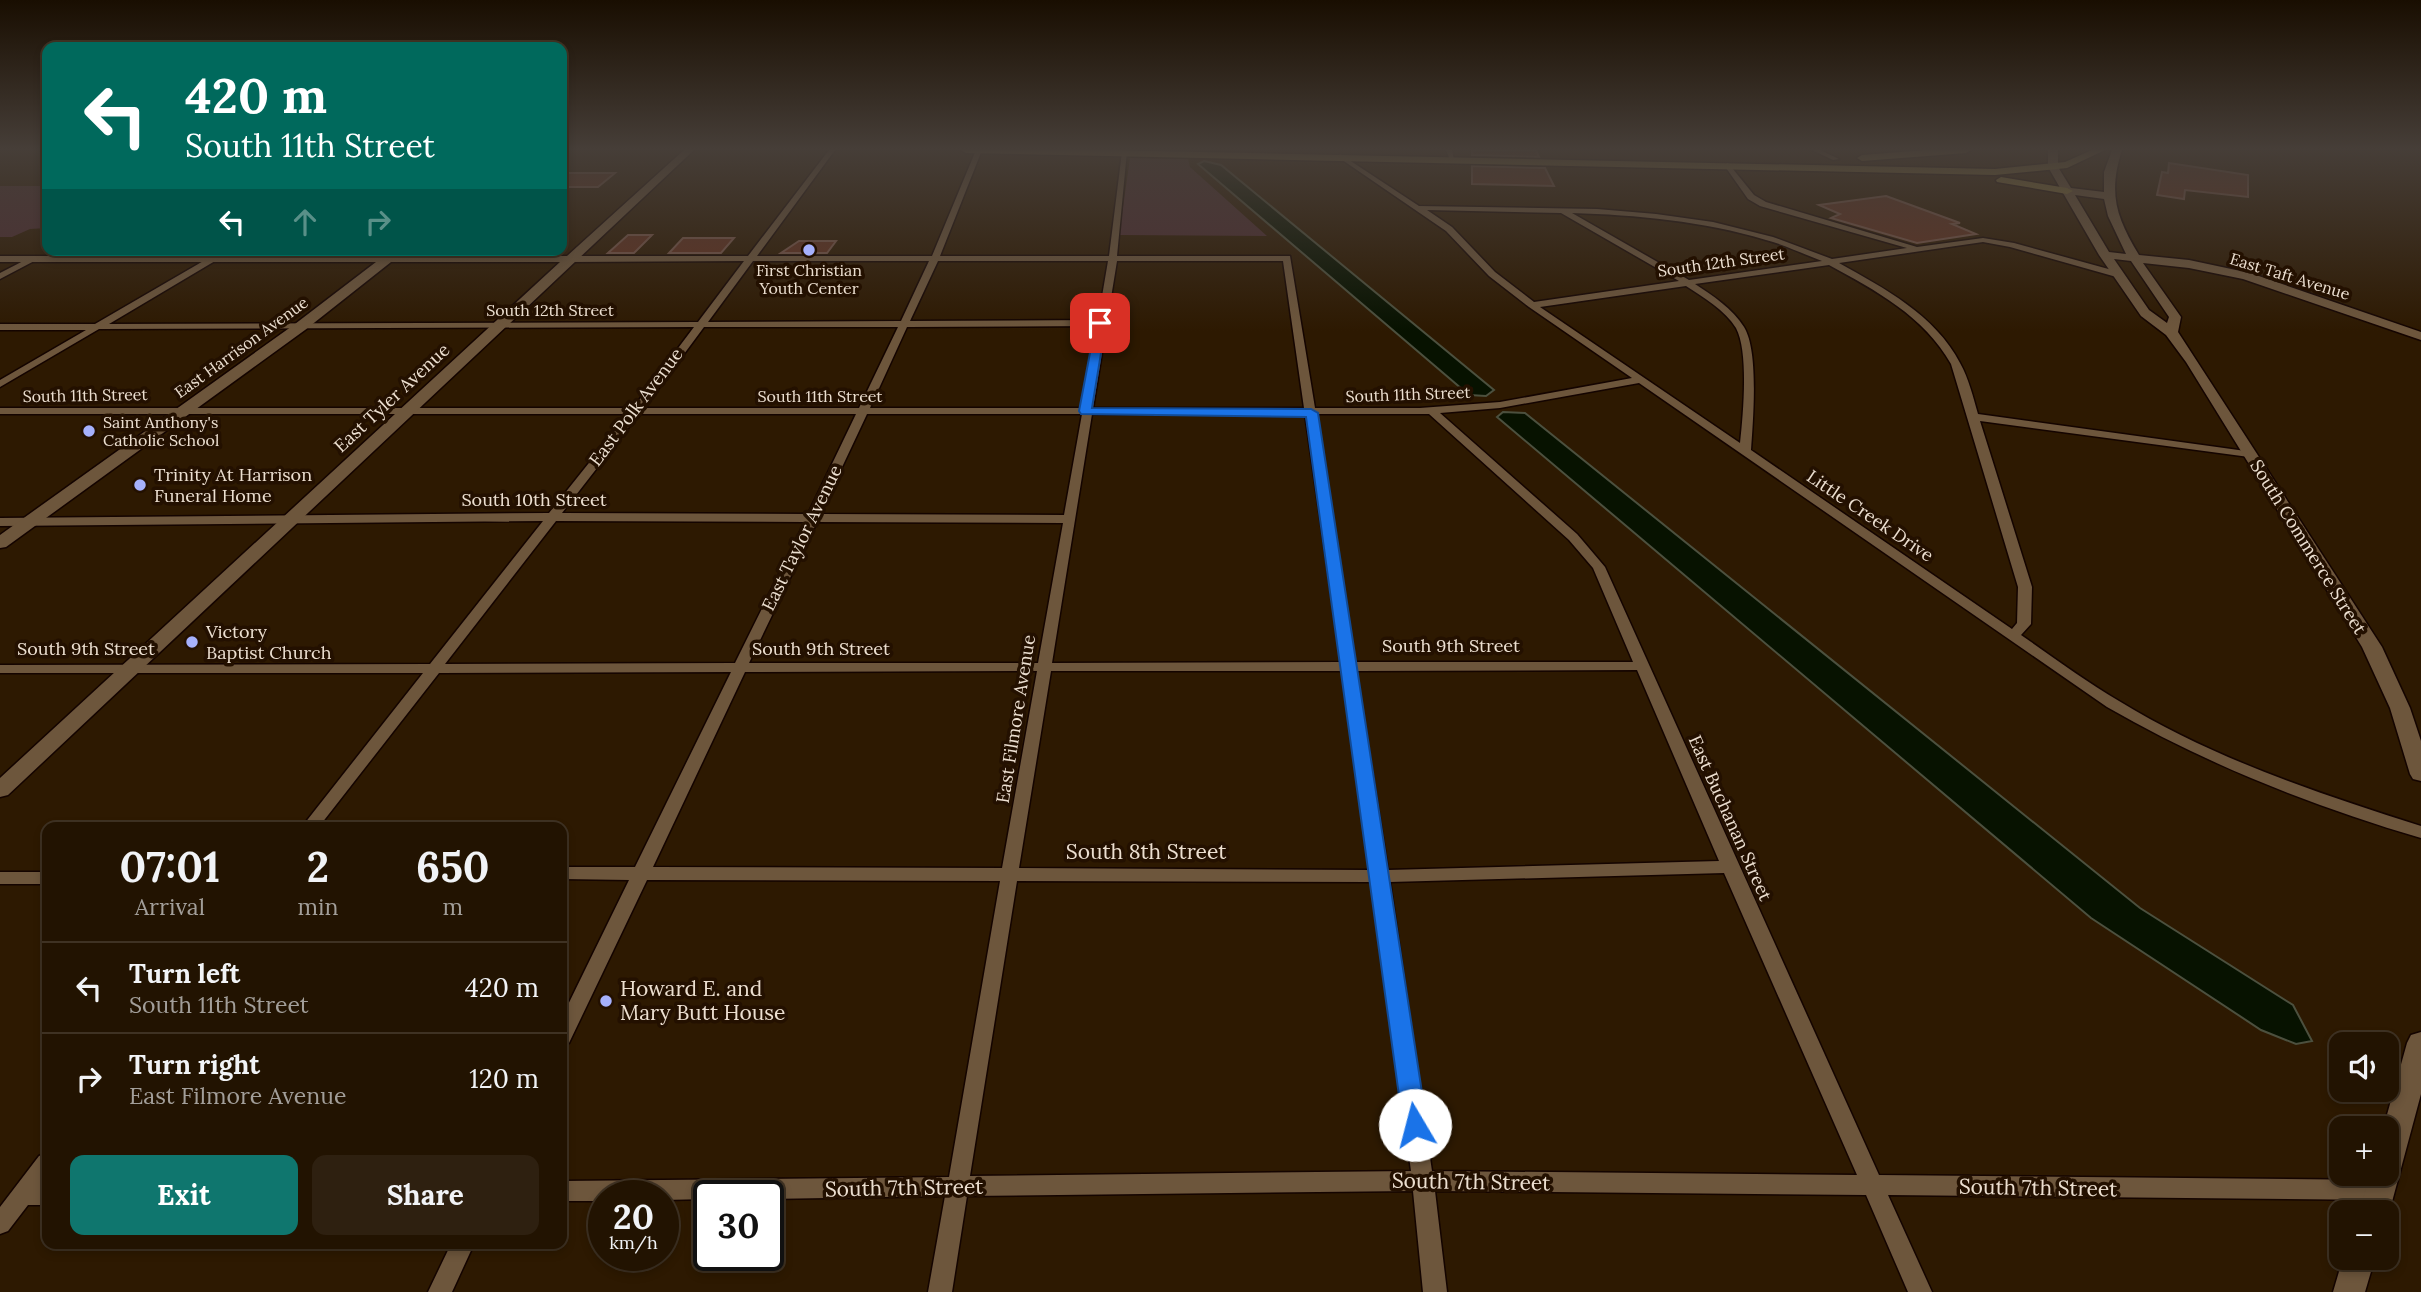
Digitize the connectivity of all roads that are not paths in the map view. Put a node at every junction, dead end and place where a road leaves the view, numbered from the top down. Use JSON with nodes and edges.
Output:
{"nodes":[{"id":1,"x":623,"y":210,"type":"edge"},
{"id":2,"x":786,"y":210,"type":"edge"},
{"id":3,"x":954,"y":210,"type":"edge"},
{"id":4,"x":1118,"y":210,"type":"edge"},
{"id":5,"x":1421,"y":210,"type":"edge"},
{"id":6,"x":1501,"y":210,"type":"edge"},
{"id":7,"x":1785,"y":210,"type":"edge"},
{"id":8,"x":2078,"y":210,"type":"edge"},
{"id":9,"x":2111,"y":210,"type":"edge"},
{"id":10,"x":1562,"y":212,"type":"junction"},
{"id":11,"x":1918,"y":249,"type":"junction"},
{"id":12,"x":2105,"y":255,"type":"junction"},
{"id":13,"x":322,"y":256,"type":"edge"},
{"id":14,"x":392,"y":256,"type":"edge"},
{"id":15,"x":465,"y":256,"type":"edge"},
{"id":16,"x":934,"y":258,"type":"junction"},
{"id":17,"x":1112,"y":258,"type":"junction"},
{"id":18,"x":2137,"y":258,"type":"junction"},
{"id":19,"x":0,"y":259,"type":"edge"},
{"id":20,"x":34,"y":259,"type":"junction"},
{"id":21,"x":212,"y":259,"type":"junction"},
{"id":22,"x":570,"y":259,"type":"junction"},
{"id":23,"x":749,"y":259,"type":"junction"},
{"id":24,"x":1831,"y":262,"type":"junction"},
{"id":25,"x":2120,"y":275,"type":"junction"},
{"id":26,"x":0,"y":276,"type":"edge"},
{"id":27,"x":1686,"y":283,"type":"junction"},
{"id":28,"x":1532,"y":305,"type":"junction"},
{"id":29,"x":1100,"y":323,"type":"junction"},
{"id":30,"x":499,"y":325,"type":"junction"},
{"id":31,"x":698,"y":325,"type":"junction"},
{"id":32,"x":903,"y":325,"type":"junction"},
{"id":33,"x":0,"y":327,"type":"edge"},
{"id":34,"x":96,"y":327,"type":"junction"},
{"id":35,"x":300,"y":327,"type":"junction"},
{"id":36,"x":2171,"y":332,"type":"junction"},
{"id":37,"x":2421,"y":336,"type":"edge"},
{"id":38,"x":1638,"y":380,"type":"junction"},
{"id":39,"x":0,"y":384,"type":"edge"},
{"id":40,"x":185,"y":409,"type":"junction"},
{"id":41,"x":406,"y":410,"type":"junction"},
{"id":42,"x":0,"y":411,"type":"edge"},
{"id":43,"x":636,"y":411,"type":"junction"},
{"id":44,"x":863,"y":411,"type":"junction"},
{"id":45,"x":1086,"y":411,"type":"junction"},
{"id":46,"x":1432,"y":411,"type":"junction"},
{"id":47,"x":1311,"y":413,"type":"junction"},
{"id":48,"x":1973,"y":416,"type":"junction"},
{"id":49,"x":1745,"y":452,"type":"junction"},
{"id":50,"x":2249,"y":454,"type":"junction"},
{"id":51,"x":551,"y":517,"type":"junction"},
{"id":52,"x":812,"y":519,"type":"junction"},
{"id":53,"x":1067,"y":519,"type":"junction"},
{"id":54,"x":290,"y":520,"type":"junction"},
{"id":55,"x":0,"y":522,"type":"edge"},
{"id":56,"x":28,"y":522,"type":"junction"},
{"id":57,"x":0,"y":542,"type":"edge"},
{"id":58,"x":2013,"y":635,"type":"junction"},
{"id":59,"x":1348,"y":666,"type":"junction"},
{"id":60,"x":1642,"y":666,"type":"junction"},
{"id":61,"x":132,"y":667,"type":"junction"},
{"id":62,"x":434,"y":667,"type":"junction"},
{"id":63,"x":738,"y":667,"type":"junction"},
{"id":64,"x":0,"y":669,"type":"edge"},
{"id":65,"x":1044,"y":669,"type":"junction"},
{"id":66,"x":2421,"y":774,"type":"edge"},
{"id":67,"x":0,"y":790,"type":"edge"},
{"id":68,"x":314,"y":822,"type":"edge"},
{"id":69,"x":2421,"y":832,"type":"edge"},
{"id":70,"x":1730,"y":867,"type":"junction"},
{"id":71,"x":640,"y":872,"type":"junction"},
{"id":72,"x":567,"y":873,"type":"edge"},
{"id":73,"x":1010,"y":874,"type":"junction"},
{"id":74,"x":1380,"y":876,"type":"junction"},
{"id":75,"x":0,"y":878,"type":"edge"},
{"id":76,"x":42,"y":878,"type":"edge"},
{"id":77,"x":567,"y":1026,"type":"edge"},
{"id":78,"x":2421,"y":1043,"type":"edge"},
{"id":79,"x":2399,"y":1124,"type":"edge"},
{"id":80,"x":42,"y":1169,"type":"edge"},
{"id":81,"x":1423,"y":1181,"type":"junction"},
{"id":82,"x":1872,"y":1186,"type":"junction"},
{"id":83,"x":2329,"y":1186,"type":"edge"},
{"id":84,"x":958,"y":1187,"type":"junction"},
{"id":85,"x":567,"y":1191,"type":"edge"},
{"id":86,"x":22,"y":1195,"type":"junction"},
{"id":87,"x":42,"y":1195,"type":"edge"},
{"id":88,"x":0,"y":1224,"type":"edge"},
{"id":89,"x":461,"y":1249,"type":"edge"},
{"id":90,"x":2355,"y":1270,"type":"edge"},
{"id":91,"x":440,"y":1292,"type":"edge"},
{"id":92,"x":940,"y":1292,"type":"edge"},
{"id":93,"x":1435,"y":1292,"type":"edge"},
{"id":94,"x":1920,"y":1292,"type":"edge"},
{"id":95,"x":2348,"y":1292,"type":"edge"}],
"edges":[{"from":1,"to":22,"type":"main road","name":"East Tyler Avenue"},
{"from":2,"to":23,"type":"street","name":"East Polk Avenue"},
{"from":3,"to":16,"type":"street","name":"East Taylor Avenue"},
{"from":4,"to":17,"type":"street","name":"East Filmore Avenue"},
{"from":5,"to":28,"type":"street","name":"Little Creek Drive"},
{"from":6,"to":10,"type":"street"},
{"from":7,"to":11,"type":"street"},
{"from":8,"to":12,"type":"main road","name":"South Commerce Street"},
{"from":9,"to":18,"type":"main road","name":"South Commerce Street"},
{"from":10,"to":24,"type":"street"},
{"from":10,"to":27,"type":"street"},
{"from":11,"to":24,"type":"street","name":"South 12th Street"},
{"from":11,"to":25,"type":"street","name":"South 12th Street"},
{"from":12,"to":18,"type":"main road","name":"East Taft Avenue"},
{"from":12,"to":25,"type":"main road","name":"South Commerce Street"},
{"from":13,"to":21,"type":"main road"},
{"from":14,"to":35,"type":"main road","name":"East Harrison Avenue"},
{"from":15,"to":22,"type":"main road"},
{"from":16,"to":17,"type":"street"},
{"from":16,"to":23,"type":"street"},
{"from":16,"to":32,"type":"street","name":"East Taylor Avenue"},
{"from":17,"to":29,"type":"street","name":"East Filmore Avenue"},
{"from":17,"to":47,"type":"street"},
{"from":18,"to":36,"type":"main road","name":"South Commerce Street"},
{"from":18,"to":37,"type":"main road","name":"East Taft Avenue"},
{"from":19,"to":20,"type":"main road"},
{"from":20,"to":21,"type":"main road"},
{"from":20,"to":26,"type":"street"},
{"from":21,"to":34,"type":"street"},
{"from":22,"to":23,"type":"street"},
{"from":22,"to":30,"type":"main road","name":"East Tyler Avenue"},
{"from":23,"to":31,"type":"street","name":"East Polk Avenue"},
{"from":24,"to":27,"type":"street","name":"South 12th Street"},
{"from":24,"to":48,"type":"street"},
{"from":25,"to":36,"type":"main road","name":"South Commerce Street"},
{"from":27,"to":28,"type":"street","name":"South 12th Street"},
{"from":27,"to":49,"type":"street"},
{"from":28,"to":38,"type":"street","name":"Little Creek Drive"},
{"from":29,"to":32,"type":"street","name":"South 12th Street"},
{"from":29,"to":45,"type":"street","name":"East Filmore Avenue"},
{"from":30,"to":31,"type":"street","name":"South 12th Street"},
{"from":30,"to":35,"type":"street","name":"South 12th Street"},
{"from":30,"to":41,"type":"main road","name":"East Tyler Avenue"},
{"from":31,"to":32,"type":"street","name":"South 12th Street"},
{"from":31,"to":43,"type":"street","name":"East Polk Avenue"},
{"from":32,"to":44,"type":"street","name":"East Taylor Avenue"},
{"from":33,"to":34,"type":"street","name":"South 12th Street"},
{"from":34,"to":35,"type":"street","name":"South 12th Street"},
{"from":34,"to":39,"type":"street"},
{"from":35,"to":40,"type":"main road","name":"East Harrison Avenue"},
{"from":36,"to":50,"type":"main road","name":"South Commerce Street"},
{"from":38,"to":46,"type":"street","name":"South 11th Street"},
{"from":38,"to":49,"type":"street","name":"Little Creek Drive"},
{"from":40,"to":41,"type":"street","name":"South 11th Street"},
{"from":40,"to":42,"type":"street","name":"South 11th Street"},
{"from":40,"to":56,"type":"main road","name":"East Harrison Avenue"},
{"from":41,"to":43,"type":"street","name":"South 11th Street"},
{"from":41,"to":54,"type":"main road","name":"East Tyler Avenue"},
{"from":43,"to":44,"type":"street","name":"South 11th Street"},
{"from":43,"to":51,"type":"street","name":"East Polk Avenue"},
{"from":44,"to":45,"type":"street","name":"South 11th Street"},
{"from":44,"to":52,"type":"street","name":"East Taylor Avenue"},
{"from":45,"to":47,"type":"street","name":"South 11th Street"},
{"from":45,"to":53,"type":"street","name":"East Filmore Avenue"},
{"from":46,"to":47,"type":"street","name":"South 11th Street"},
{"from":46,"to":60,"type":"street","name":"East Buchanan Street"},
{"from":47,"to":59,"type":"street"},
{"from":48,"to":50,"type":"street"},
{"from":48,"to":58,"type":"street"},
{"from":49,"to":58,"type":"street","name":"Little Creek Drive"},
{"from":50,"to":66,"type":"main road","name":"South Commerce Street"},
{"from":51,"to":52,"type":"street","name":"South 10th Street"},
{"from":51,"to":54,"type":"street","name":"South 10th Street"},
{"from":51,"to":62,"type":"street","name":"East Polk Avenue"},
{"from":52,"to":53,"type":"street","name":"South 10th Street"},
{"from":52,"to":63,"type":"street","name":"East Taylor Avenue"},
{"from":53,"to":65,"type":"street","name":"East Filmore Avenue"},
{"from":54,"to":56,"type":"street","name":"South 10th Street"},
{"from":54,"to":61,"type":"main road","name":"East Tyler Avenue"},
{"from":55,"to":56,"type":"street","name":"South 10th Street"},
{"from":56,"to":57,"type":"main road","name":"East Harrison Avenue"},
{"from":58,"to":69,"type":"street","name":"Little Creek Drive"},
{"from":59,"to":60,"type":"street","name":"South 9th Street"},
{"from":59,"to":65,"type":"street","name":"South 9th Street"},
{"from":59,"to":74,"type":"street"},
{"from":60,"to":70,"type":"street","name":"East Buchanan Street"},
{"from":61,"to":62,"type":"street","name":"South 9th Street"},
{"from":61,"to":64,"type":"street","name":"South 9th Street"},
{"from":61,"to":67,"type":"main road","name":"East Tyler Avenue"},
{"from":62,"to":63,"type":"street","name":"South 9th Street"},
{"from":62,"to":68,"type":"street","name":"East Polk Avenue"},
{"from":63,"to":65,"type":"street","name":"South 9th Street"},
{"from":63,"to":71,"type":"street","name":"East Taylor Avenue"},
{"from":65,"to":73,"type":"street","name":"East Filmore Avenue"},
{"from":70,"to":74,"type":"street","name":"South 8th Street"},
{"from":70,"to":82,"type":"street","name":"East Buchanan Street"},
{"from":71,"to":72,"type":"street","name":"South 8th Street"},
{"from":71,"to":73,"type":"street","name":"South 8th Street"},
{"from":71,"to":77,"type":"street","name":"East Taylor Avenue"},
{"from":73,"to":74,"type":"street","name":"South 8th Street"},
{"from":73,"to":84,"type":"street","name":"East Filmore Avenue"},
{"from":74,"to":81,"type":"street"},
{"from":75,"to":76,"type":"street"},
{"from":78,"to":79,"type":"main road"},
{"from":80,"to":86,"type":"street"},
{"from":81,"to":82,"type":"street","name":"South 7th Street"},
{"from":81,"to":84,"type":"street","name":"South 7th Street"},
{"from":81,"to":93,"type":"street"},
{"from":82,"to":83,"type":"street","name":"South 7th Street"},
{"from":82,"to":94,"type":"street","name":"East Buchanan Street"},
{"from":84,"to":85,"type":"street","name":"South 7th Street"},
{"from":84,"to":92,"type":"street","name":"East Filmore Avenue"},
{"from":86,"to":87,"type":"street"},
{"from":86,"to":88,"type":"street"},
{"from":89,"to":91,"type":"street"},
{"from":90,"to":95,"type":"main road"}]}
